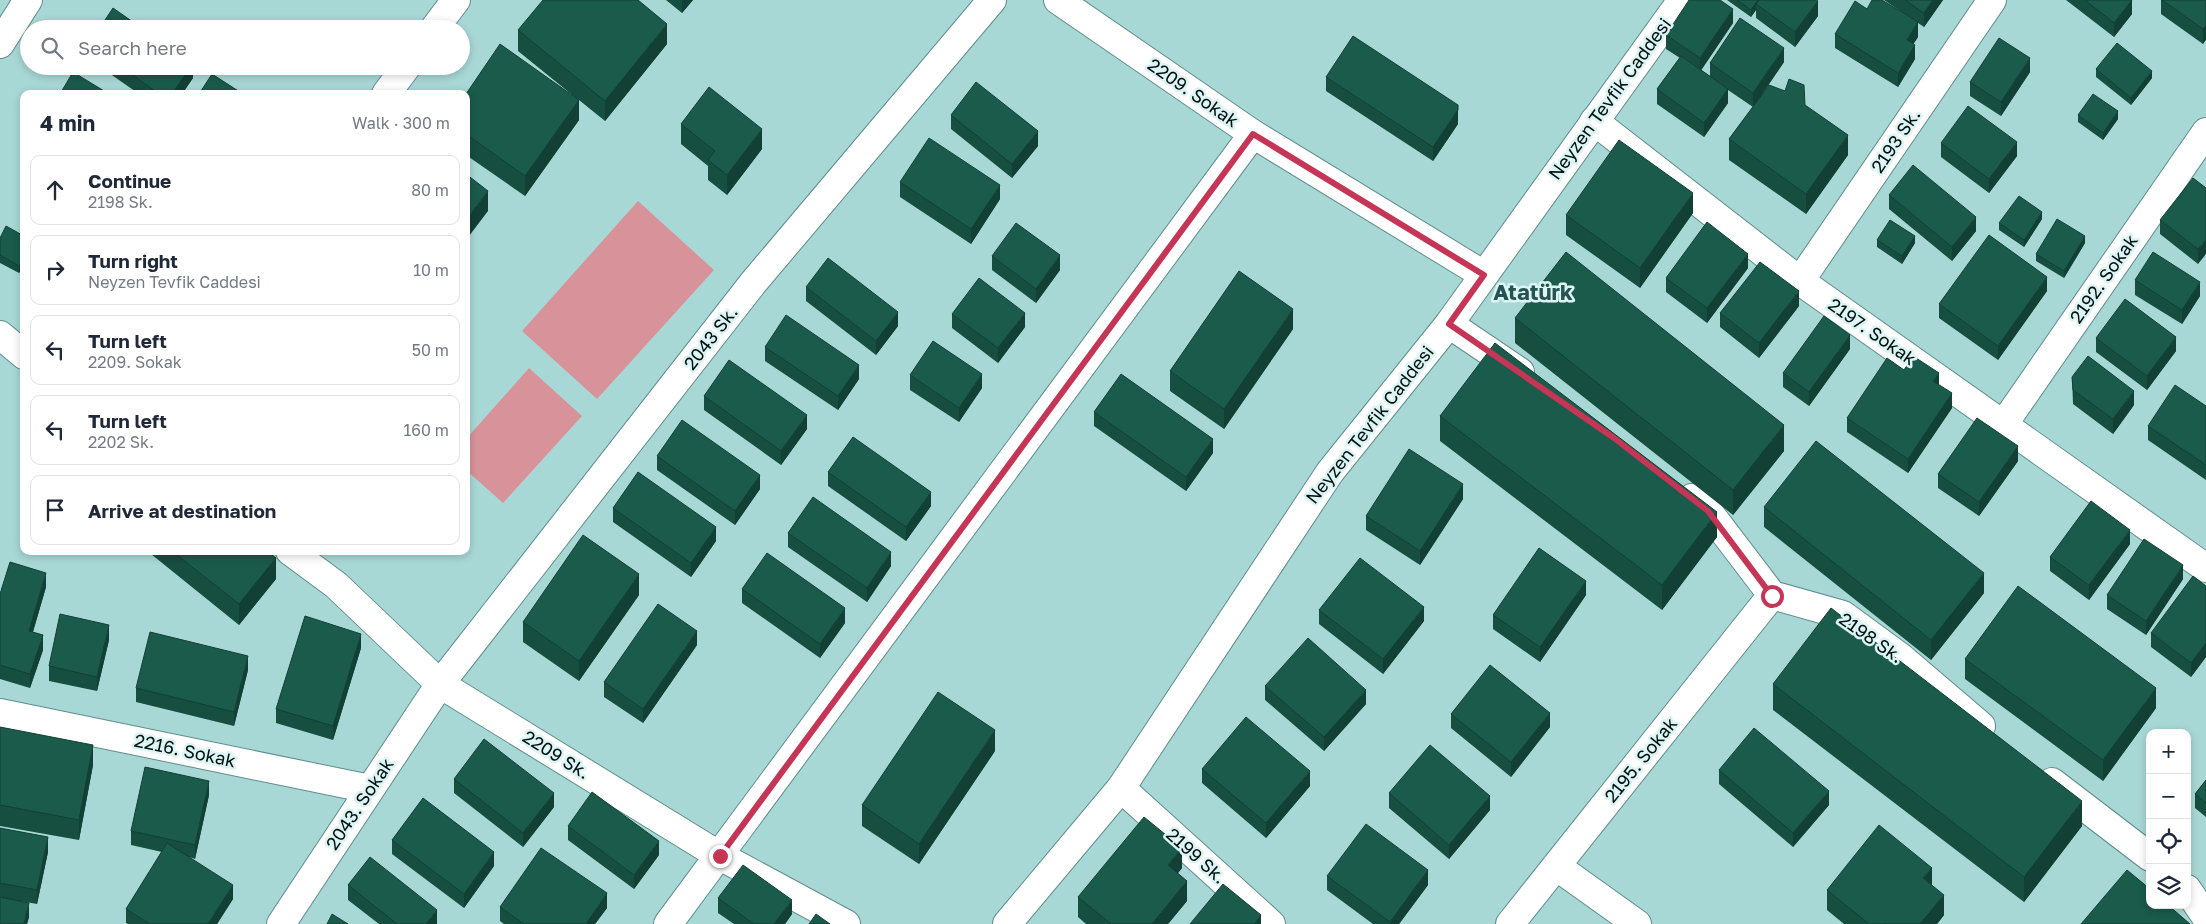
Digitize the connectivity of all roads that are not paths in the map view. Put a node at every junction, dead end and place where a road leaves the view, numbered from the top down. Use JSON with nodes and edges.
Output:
{"nodes":[{"id":1,"x":28,"y":0,"type":"edge"},
{"id":2,"x":456,"y":0,"type":"edge"},
{"id":3,"x":992,"y":0,"type":"edge"},
{"id":4,"x":1058,"y":0,"type":"edge"},
{"id":5,"x":1682,"y":0,"type":"edge"},
{"id":6,"x":1992,"y":0,"type":"edge"},
{"id":7,"x":441,"y":20,"type":"edge"},
{"id":8,"x":0,"y":44,"type":"edge"},
{"id":9,"x":400,"y":75,"type":"edge"},
{"id":10,"x":389,"y":90,"type":"edge"},
{"id":11,"x":1594,"y":121,"type":"junction"},
{"id":12,"x":2206,"y":132,"type":"edge"},
{"id":13,"x":1253,"y":134,"type":"junction"},
{"id":14,"x":1484,"y":275,"type":"junction"},
{"id":15,"x":1800,"y":281,"type":"junction"},
{"id":16,"x":1449,"y":324,"type":"junction"},
{"id":17,"x":0,"y":335,"type":"edge"},
{"id":18,"x":20,"y":352,"type":"edge"},
{"id":19,"x":1543,"y":389,"type":"edge"},
{"id":20,"x":2003,"y":425,"type":"junction"},
{"id":21,"x":1669,"y":481,"type":"edge"},
{"id":22,"x":295,"y":555,"type":"edge"},
{"id":23,"x":2206,"y":568,"type":"edge"},
{"id":24,"x":1772,"y":596,"type":"junction"},
{"id":25,"x":440,"y":684,"type":"junction"},
{"id":26,"x":0,"y":713,"type":"edge"},
{"id":27,"x":2000,"y":742,"type":"edge"},
{"id":28,"x":2030,"y":765,"type":"edge"},
{"id":29,"x":1121,"y":788,"type":"junction"},
{"id":30,"x":370,"y":789,"type":"junction"},
{"id":31,"x":2146,"y":854,"type":"edge"},
{"id":32,"x":720,"y":856,"type":"junction"},
{"id":33,"x":1556,"y":866,"type":"junction"},
{"id":34,"x":2191,"y":895,"type":"edge"},
{"id":35,"x":2206,"y":917,"type":"edge"},
{"id":36,"x":281,"y":924,"type":"edge"},
{"id":37,"x":668,"y":924,"type":"edge"},
{"id":38,"x":846,"y":924,"type":"edge"},
{"id":39,"x":1008,"y":924,"type":"edge"},
{"id":40,"x":1271,"y":924,"type":"edge"},
{"id":41,"x":1510,"y":924,"type":"edge"},
{"id":42,"x":1637,"y":924,"type":"edge"}],
"edges":[{"from":1,"to":8,"type":"street"},
{"from":2,"to":7,"type":"street"},
{"from":3,"to":25,"type":"street","name":"2043 Sk."},
{"from":4,"to":13,"type":"street","name":"2209. Sokak"},
{"from":5,"to":11,"type":"street","name":"Neyzen Tevfik Caddesi"},
{"from":6,"to":15,"type":"street","name":"2193 Sk."},
{"from":9,"to":10,"type":"street"},
{"from":11,"to":14,"type":"street","name":"Neyzen Tevfik Caddesi"},
{"from":11,"to":15,"type":"street","name":"2197. Sokak"},
{"from":12,"to":20,"type":"street","name":"2192. Sokak"},
{"from":13,"to":14,"type":"street","name":"2209. Sokak"},
{"from":13,"to":32,"type":"street"},
{"from":14,"to":16,"type":"street","name":"Neyzen Tevfik Caddesi"},
{"from":15,"to":20,"type":"street","name":"2197. Sokak"},
{"from":16,"to":19,"type":"street"},
{"from":16,"to":29,"type":"street","name":"Neyzen Tevfik Caddesi"},
{"from":17,"to":18,"type":"street"},
{"from":20,"to":23,"type":"street","name":"2197. Sokak"},
{"from":21,"to":24,"type":"street"},
{"from":22,"to":25,"type":"street","name":"2209 Sk."},
{"from":24,"to":27,"type":"street","name":"2198 Sk."},
{"from":24,"to":33,"type":"street","name":"2195. Sokak"},
{"from":25,"to":30,"type":"street","name":"2043. Sokak"},
{"from":25,"to":32,"type":"street","name":"2209 Sk."},
{"from":26,"to":30,"type":"street","name":"2216. Sokak"},
{"from":28,"to":31,"type":"street"},
{"from":29,"to":39,"type":"street","name":"Neyzen Tevfik Caddesi"},
{"from":29,"to":40,"type":"street","name":"2199 Sk."},
{"from":30,"to":36,"type":"street","name":"2043. Sokak"},
{"from":32,"to":37,"type":"street"},
{"from":32,"to":38,"type":"street","name":"2209 Sk."},
{"from":33,"to":41,"type":"street","name":"2195. Sokak"},
{"from":33,"to":42,"type":"street"},
{"from":34,"to":35,"type":"street"}]}
